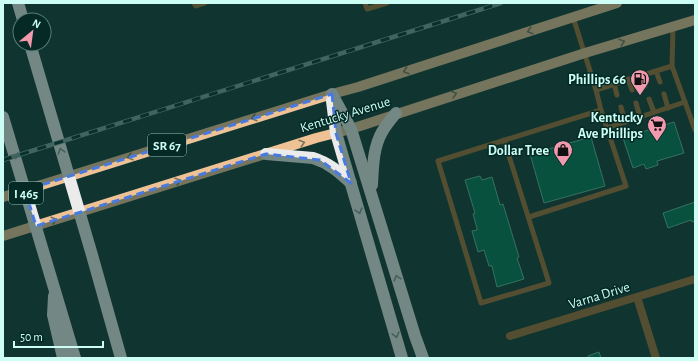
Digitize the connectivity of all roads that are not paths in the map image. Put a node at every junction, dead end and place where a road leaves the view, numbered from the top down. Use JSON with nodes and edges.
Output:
{"nodes":[{"id":1,"x":194,"y":3,"type":"edge"},
{"id":2,"x":205,"y":3,"type":"edge"},
{"id":3,"x":365,"y":3,"type":"edge"},
{"id":4,"x":387,"y":3,"type":"edge"},
{"id":5,"x":617,"y":3,"type":"edge"},
{"id":6,"x":573,"y":17,"type":"junction"},
{"id":7,"x":695,"y":20,"type":"edge"},
{"id":8,"x":673,"y":26,"type":"junction"},
{"id":9,"x":32,"y":52,"type":"edge"},
{"id":10,"x":585,"y":53,"type":"junction"},
{"id":11,"x":672,"y":66,"type":"junction"},
{"id":12,"x":656,"y":71,"type":"junction"},
{"id":13,"x":642,"y":75,"type":"junction"},
{"id":14,"x":628,"y":79,"type":"junction"},
{"id":15,"x":660,"y":82,"type":"dead end"},
{"id":16,"x":614,"y":84,"type":"junction"},
{"id":17,"x":645,"y":86,"type":"dead end"},
{"id":18,"x":596,"y":90,"type":"junction"},
{"id":19,"x":632,"y":90,"type":"dead end"},
{"id":20,"x":332,"y":94,"type":"junction"},
{"id":21,"x":664,"y":94,"type":"dead end"},
{"id":22,"x":617,"y":95,"type":"dead end"},
{"id":23,"x":649,"y":98,"type":"dead end"},
{"id":24,"x":685,"y":102,"type":"junction"},
{"id":25,"x":636,"y":103,"type":"dead end"},
{"id":26,"x":621,"y":107,"type":"dead end"},
{"id":27,"x":668,"y":108,"type":"junction"},
{"id":28,"x":602,"y":110,"type":"junction"},
{"id":29,"x":654,"y":112,"type":"junction"},
{"id":30,"x":396,"y":113,"type":"junction"},
{"id":31,"x":640,"y":117,"type":"junction"},
{"id":32,"x":3,"y":118,"type":"edge"},
{"id":33,"x":626,"y":122,"type":"junction"},
{"id":34,"x":351,"y":128,"type":"junction"},
{"id":35,"x":607,"y":128,"type":"junction"},
{"id":36,"x":695,"y":130,"type":"edge"},
{"id":37,"x":336,"y":133,"type":"junction"},
{"id":38,"x":504,"y":140,"type":"junction"},
{"id":39,"x":266,"y":154,"type":"junction"},
{"id":40,"x":351,"y":183,"type":"junction"},
{"id":41,"x":372,"y":192,"type":"junction"},
{"id":42,"x":3,"y":197,"type":"edge"},
{"id":43,"x":529,"y":216,"type":"junction"},
{"id":44,"x":3,"y":236,"type":"edge"},
{"id":45,"x":695,"y":279,"type":"edge"},
{"id":46,"x":55,"y":289,"type":"junction"},
{"id":47,"x":637,"y":297,"type":"junction"},
{"id":48,"x":510,"y":336,"type":"dead end"},
{"id":49,"x":63,"y":358,"type":"edge"},
{"id":50,"x":75,"y":358,"type":"edge"},
{"id":51,"x":121,"y":358,"type":"edge"},
{"id":52,"x":402,"y":358,"type":"edge"},
{"id":53,"x":423,"y":358,"type":"edge"},
{"id":54,"x":656,"y":358,"type":"edge"}],
"edges":[{"from":1,"to":2,"type":"lane"},
{"from":3,"to":4,"type":"lane"},
{"from":5,"to":6,"type":"main road","name":"Kentucky Avenue"},
{"from":6,"to":10,"type":"lane"},
{"from":6,"to":20,"type":"main road","name":"Kentucky Avenue","one_way":true},
{"from":7,"to":8,"type":"main road","name":"Kentucky Avenue"},
{"from":10,"to":8,"type":"main road","name":"Kentucky Avenue","one_way":true},
{"from":8,"to":11,"type":"lane"},
{"from":51,"to":9,"type":"highway","one_way":true},
{"from":10,"to":18,"type":"lane"},
{"from":30,"to":10,"type":"main road","name":"Kentucky Avenue","one_way":true},
{"from":11,"to":12,"type":"lane"},
{"from":11,"to":24,"type":"lane"},
{"from":12,"to":13,"type":"lane"},
{"from":12,"to":15,"type":"lane"},
{"from":13,"to":14,"type":"lane"},
{"from":13,"to":17,"type":"lane"},
{"from":14,"to":16,"type":"lane"},
{"from":14,"to":19,"type":"lane"},
{"from":16,"to":18,"type":"lane"},
{"from":16,"to":22,"type":"lane"},
{"from":18,"to":28,"type":"lane"},
{"from":20,"to":34,"type":"highway"},
{"from":20,"to":37,"type":"highway"},
{"from":20,"to":42,"type":"main road","name":"Kentucky Avenue","number":"SR 67","one_way":true},
{"from":21,"to":27,"type":"lane"},
{"from":23,"to":29,"type":"lane"},
{"from":24,"to":27,"type":"lane"},
{"from":24,"to":36,"type":"lane"},
{"from":25,"to":31,"type":"lane"},
{"from":26,"to":33,"type":"lane"},
{"from":27,"to":29,"type":"lane"},
{"from":28,"to":35,"type":"lane"},
{"from":28,"to":38,"type":"lane"},
{"from":29,"to":31,"type":"lane"},
{"from":30,"to":34,"type":"main road","name":"Kentucky Avenue"},
{"from":30,"to":41,"type":"highway"},
{"from":31,"to":33,"type":"lane"},
{"from":32,"to":46,"type":"highway","number":"I 465","one_way":true},
{"from":33,"to":35,"type":"lane"},
{"from":34,"to":37,"type":"main road","name":"Kentucky Avenue"},
{"from":34,"to":41,"type":"highway"},
{"from":35,"to":43,"type":"lane"},
{"from":39,"to":37,"type":"main road","name":"Kentucky Avenue","one_way":true},
{"from":37,"to":40,"type":"highway"},
{"from":38,"to":43,"type":"lane"},
{"from":38,"to":43,"type":"lane"},
{"from":39,"to":40,"type":"highway"},
{"from":44,"to":39,"type":"main road","name":"Kentucky Avenue","one_way":true},
{"from":40,"to":52,"type":"highway","one_way":true},
{"from":53,"to":41,"type":"highway","one_way":true},
{"from":45,"to":47,"type":"street","name":"Varna Drive"},
{"from":46,"to":49,"type":"highway"},
{"from":46,"to":50,"type":"highway","number":"I 465"},
{"from":47,"to":48,"type":"street","name":"Varna Drive"},
{"from":47,"to":54,"type":"street"}]}
